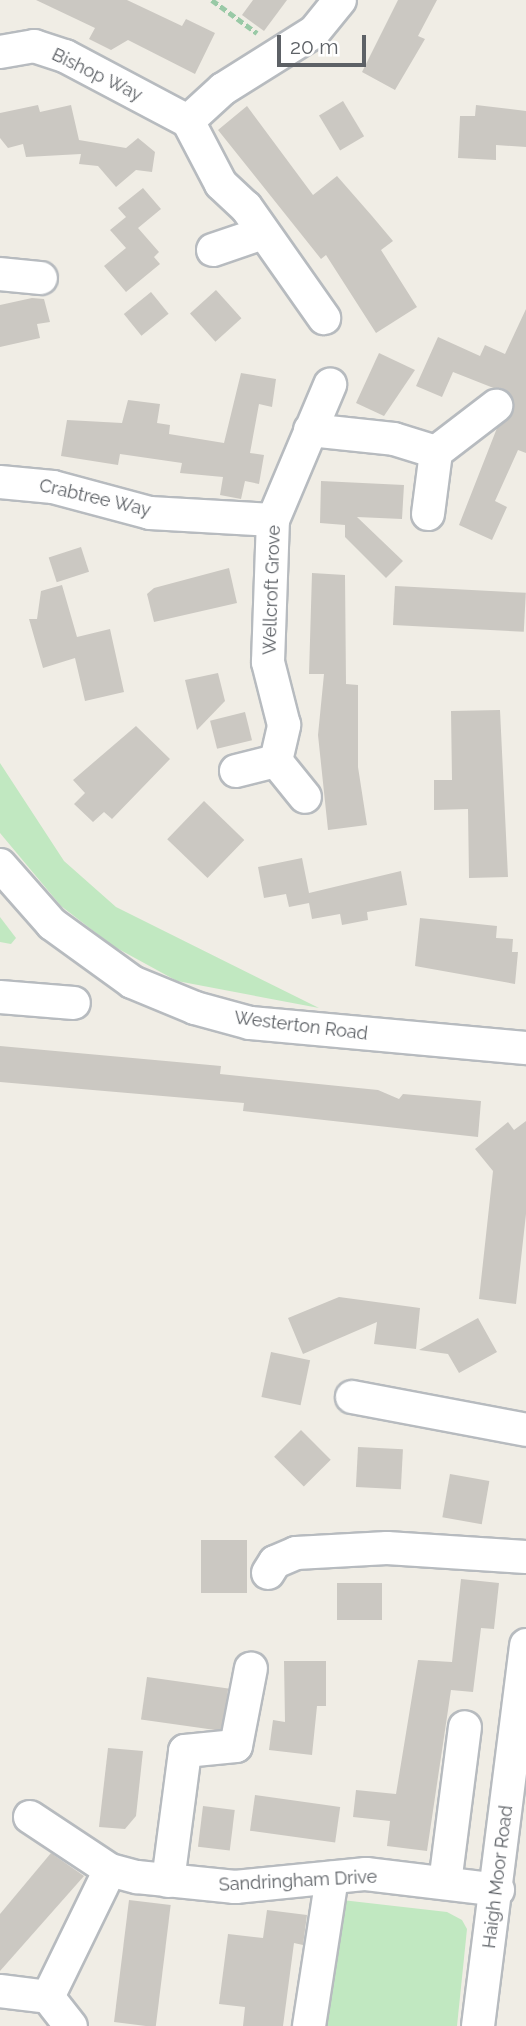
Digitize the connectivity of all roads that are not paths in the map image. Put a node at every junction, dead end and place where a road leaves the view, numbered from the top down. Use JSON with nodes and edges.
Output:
{"nodes":[{"id":1,"x":340,"y":0,"type":"edge"},
{"id":2,"x":0,"y":52,"type":"edge"},
{"id":3,"x":188,"y":121,"type":"junction"},
{"id":4,"x":260,"y":234,"type":"junction"},
{"id":5,"x":213,"y":250,"type":"dead end"},
{"id":6,"x":0,"y":274,"type":"edge"},
{"id":7,"x":41,"y":278,"type":"dead end"},
{"id":8,"x":324,"y":318,"type":"dead end"},
{"id":9,"x":330,"y":386,"type":"dead end"},
{"id":10,"x":496,"y":406,"type":"dead end"},
{"id":11,"x":310,"y":430,"type":"junction"},
{"id":12,"x":436,"y":452,"type":"junction"},
{"id":13,"x":0,"y":482,"type":"edge"},
{"id":14,"x":428,"y":514,"type":"dead end"},
{"id":15,"x":273,"y":520,"type":"junction"},
{"id":16,"x":276,"y":761,"type":"junction"},
{"id":17,"x":236,"y":771,"type":"dead end"},
{"id":18,"x":305,"y":797,"type":"dead end"},
{"id":19,"x":0,"y":865,"type":"edge"},
{"id":20,"x":0,"y":997,"type":"edge"},
{"id":21,"x":74,"y":1003,"type":"dead end"},
{"id":22,"x":526,"y":1048,"type":"edge"},
{"id":23,"x":352,"y":1397,"type":"dead end"},
{"id":24,"x":526,"y":1430,"type":"edge"},
{"id":25,"x":526,"y":1557,"type":"edge"},
{"id":26,"x":268,"y":1573,"type":"dead end"},
{"id":27,"x":526,"y":1645,"type":"edge"},
{"id":28,"x":251,"y":1668,"type":"dead end"},
{"id":29,"x":465,"y":1727,"type":"dead end"},
{"id":30,"x":30,"y":1817,"type":"dead end"},
{"id":31,"x":110,"y":1870,"type":"junction"},
{"id":32,"x":332,"y":1878,"type":"junction"},
{"id":33,"x":168,"y":1881,"type":"junction"},
{"id":34,"x":445,"y":1883,"type":"junction"},
{"id":35,"x":498,"y":1890,"type":"junction"},
{"id":36,"x":0,"y":1991,"type":"edge"},
{"id":37,"x":48,"y":1997,"type":"junction"},
{"id":38,"x":71,"y":2026,"type":"edge"},
{"id":39,"x":309,"y":2026,"type":"edge"},
{"id":40,"x":478,"y":2026,"type":"edge"}],
"edges":[{"from":1,"to":3,"type":"street"},
{"from":2,"to":3,"type":"street","name":"Bishop Way"},
{"from":3,"to":4,"type":"street"},
{"from":4,"to":5,"type":"street"},
{"from":4,"to":8,"type":"street"},
{"from":6,"to":7,"type":"street"},
{"from":9,"to":11,"type":"street","name":"Wellcroft Grove"},
{"from":10,"to":12,"type":"street"},
{"from":11,"to":12,"type":"street"},
{"from":11,"to":15,"type":"street","name":"Wellcroft Grove"},
{"from":12,"to":14,"type":"street"},
{"from":13,"to":15,"type":"street","name":"Crabtree Way"},
{"from":15,"to":16,"type":"street","name":"Wellcroft Grove"},
{"from":16,"to":17,"type":"street"},
{"from":16,"to":18,"type":"street"},
{"from":19,"to":22,"type":"street","name":"Westerton Road"},
{"from":20,"to":21,"type":"street"},
{"from":23,"to":24,"type":"street"},
{"from":25,"to":26,"type":"street"},
{"from":27,"to":35,"type":"street","name":"Haigh Moor Road"},
{"from":28,"to":33,"type":"street"},
{"from":29,"to":34,"type":"street"},
{"from":30,"to":31,"type":"street","name":"Sandringham Drive"},
{"from":31,"to":33,"type":"street","name":"Sandringham Drive"},
{"from":31,"to":37,"type":"street"},
{"from":32,"to":33,"type":"street","name":"Sandringham Drive"},
{"from":32,"to":34,"type":"street","name":"Sandringham Drive"},
{"from":32,"to":39,"type":"street"},
{"from":34,"to":35,"type":"street","name":"Sandringham Drive"},
{"from":35,"to":40,"type":"street","name":"Haigh Moor Road"},
{"from":36,"to":37,"type":"street"},
{"from":37,"to":38,"type":"street"}]}
